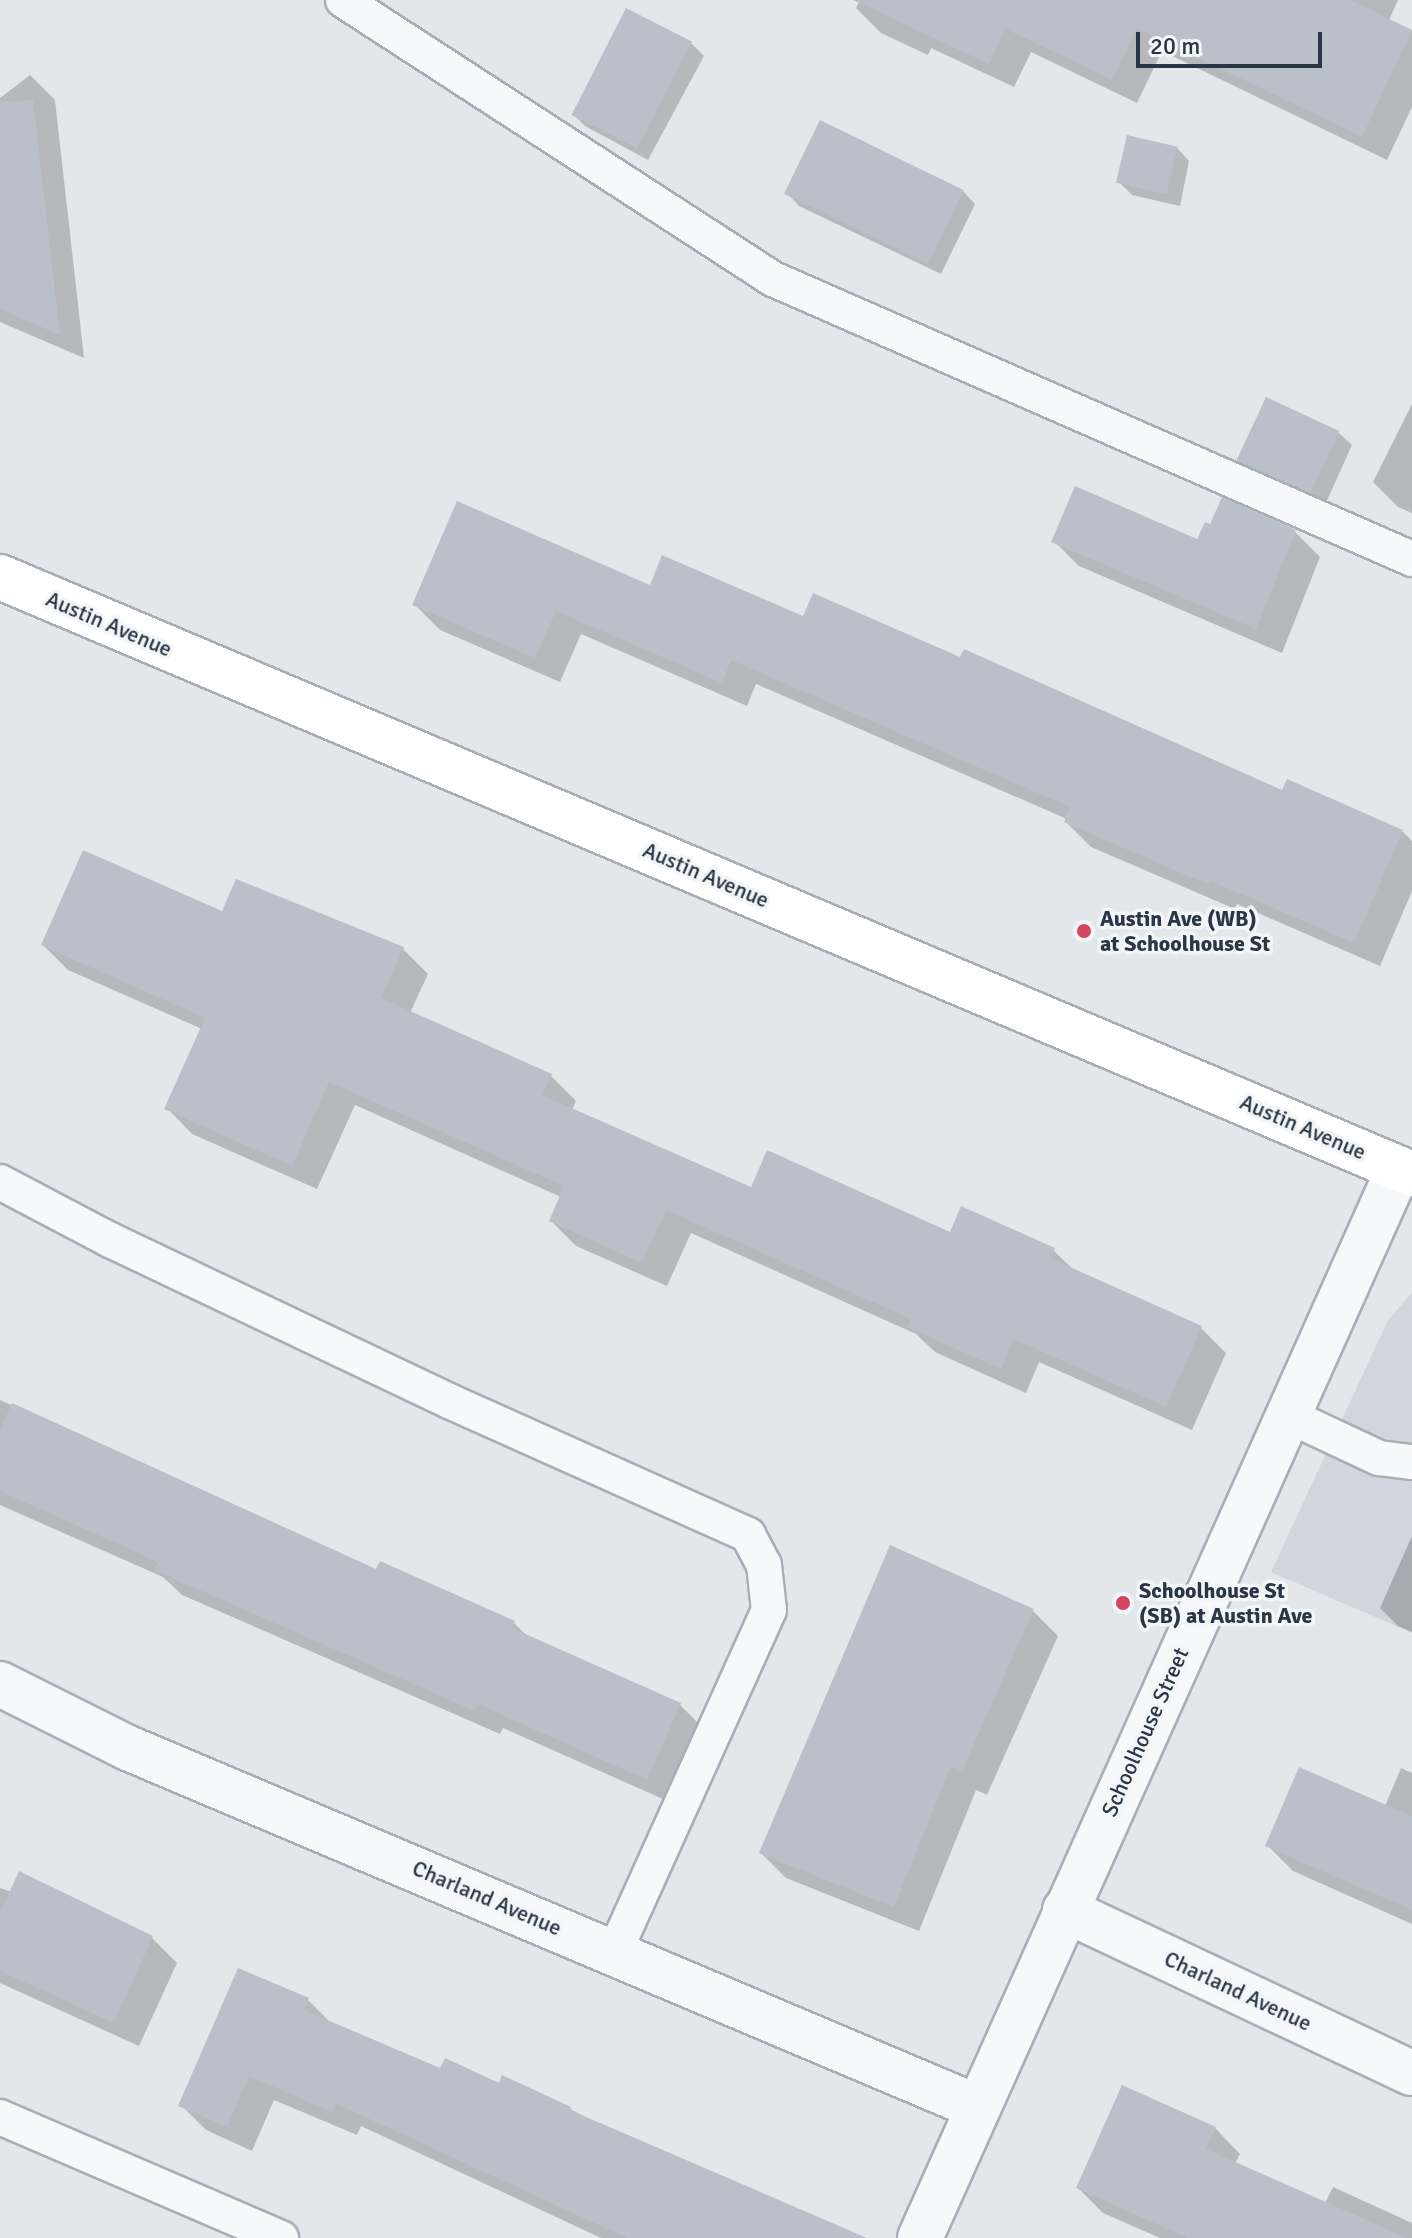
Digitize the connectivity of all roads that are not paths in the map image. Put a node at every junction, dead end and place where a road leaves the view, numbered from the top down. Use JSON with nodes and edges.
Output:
{"nodes":[{"id":1,"x":343,"y":0,"type":"edge"},
{"id":2,"x":1412,"y":559,"type":"edge"},
{"id":3,"x":0,"y":577,"type":"edge"},
{"id":4,"x":1408,"y":1160,"type":"edge"},
{"id":5,"x":0,"y":1182,"type":"edge"},
{"id":6,"x":1287,"y":1415,"type":"junction"},
{"id":7,"x":1412,"y":1462,"type":"edge"},
{"id":8,"x":0,"y":1684,"type":"edge"},
{"id":9,"x":1065,"y":1910,"type":"junction"},
{"id":10,"x":615,"y":1951,"type":"junction"},
{"id":11,"x":1412,"y":2073,"type":"edge"},
{"id":12,"x":977,"y":2107,"type":"junction"},
{"id":13,"x":0,"y":2117,"type":"edge"},
{"id":14,"x":281,"y":2238,"type":"edge"},
{"id":15,"x":920,"y":2238,"type":"edge"}],
"edges":[{"from":1,"to":2,"type":"lane"},
{"from":3,"to":4,"type":"main road","name":"Austin Avenue"},
{"from":4,"to":6,"type":"street","name":"Schoolhouse Street"},
{"from":5,"to":10,"type":"lane"},
{"from":6,"to":7,"type":"lane"},
{"from":6,"to":9,"type":"street","name":"Schoolhouse Street"},
{"from":8,"to":10,"type":"street","name":"Charland Avenue"},
{"from":9,"to":11,"type":"street","name":"Charland Avenue"},
{"from":9,"to":12,"type":"street","name":"Schoolhouse Street"},
{"from":10,"to":12,"type":"street","name":"Charland Avenue"},
{"from":12,"to":15,"type":"street","name":"Schoolhouse Street"},
{"from":13,"to":14,"type":"lane"}]}
